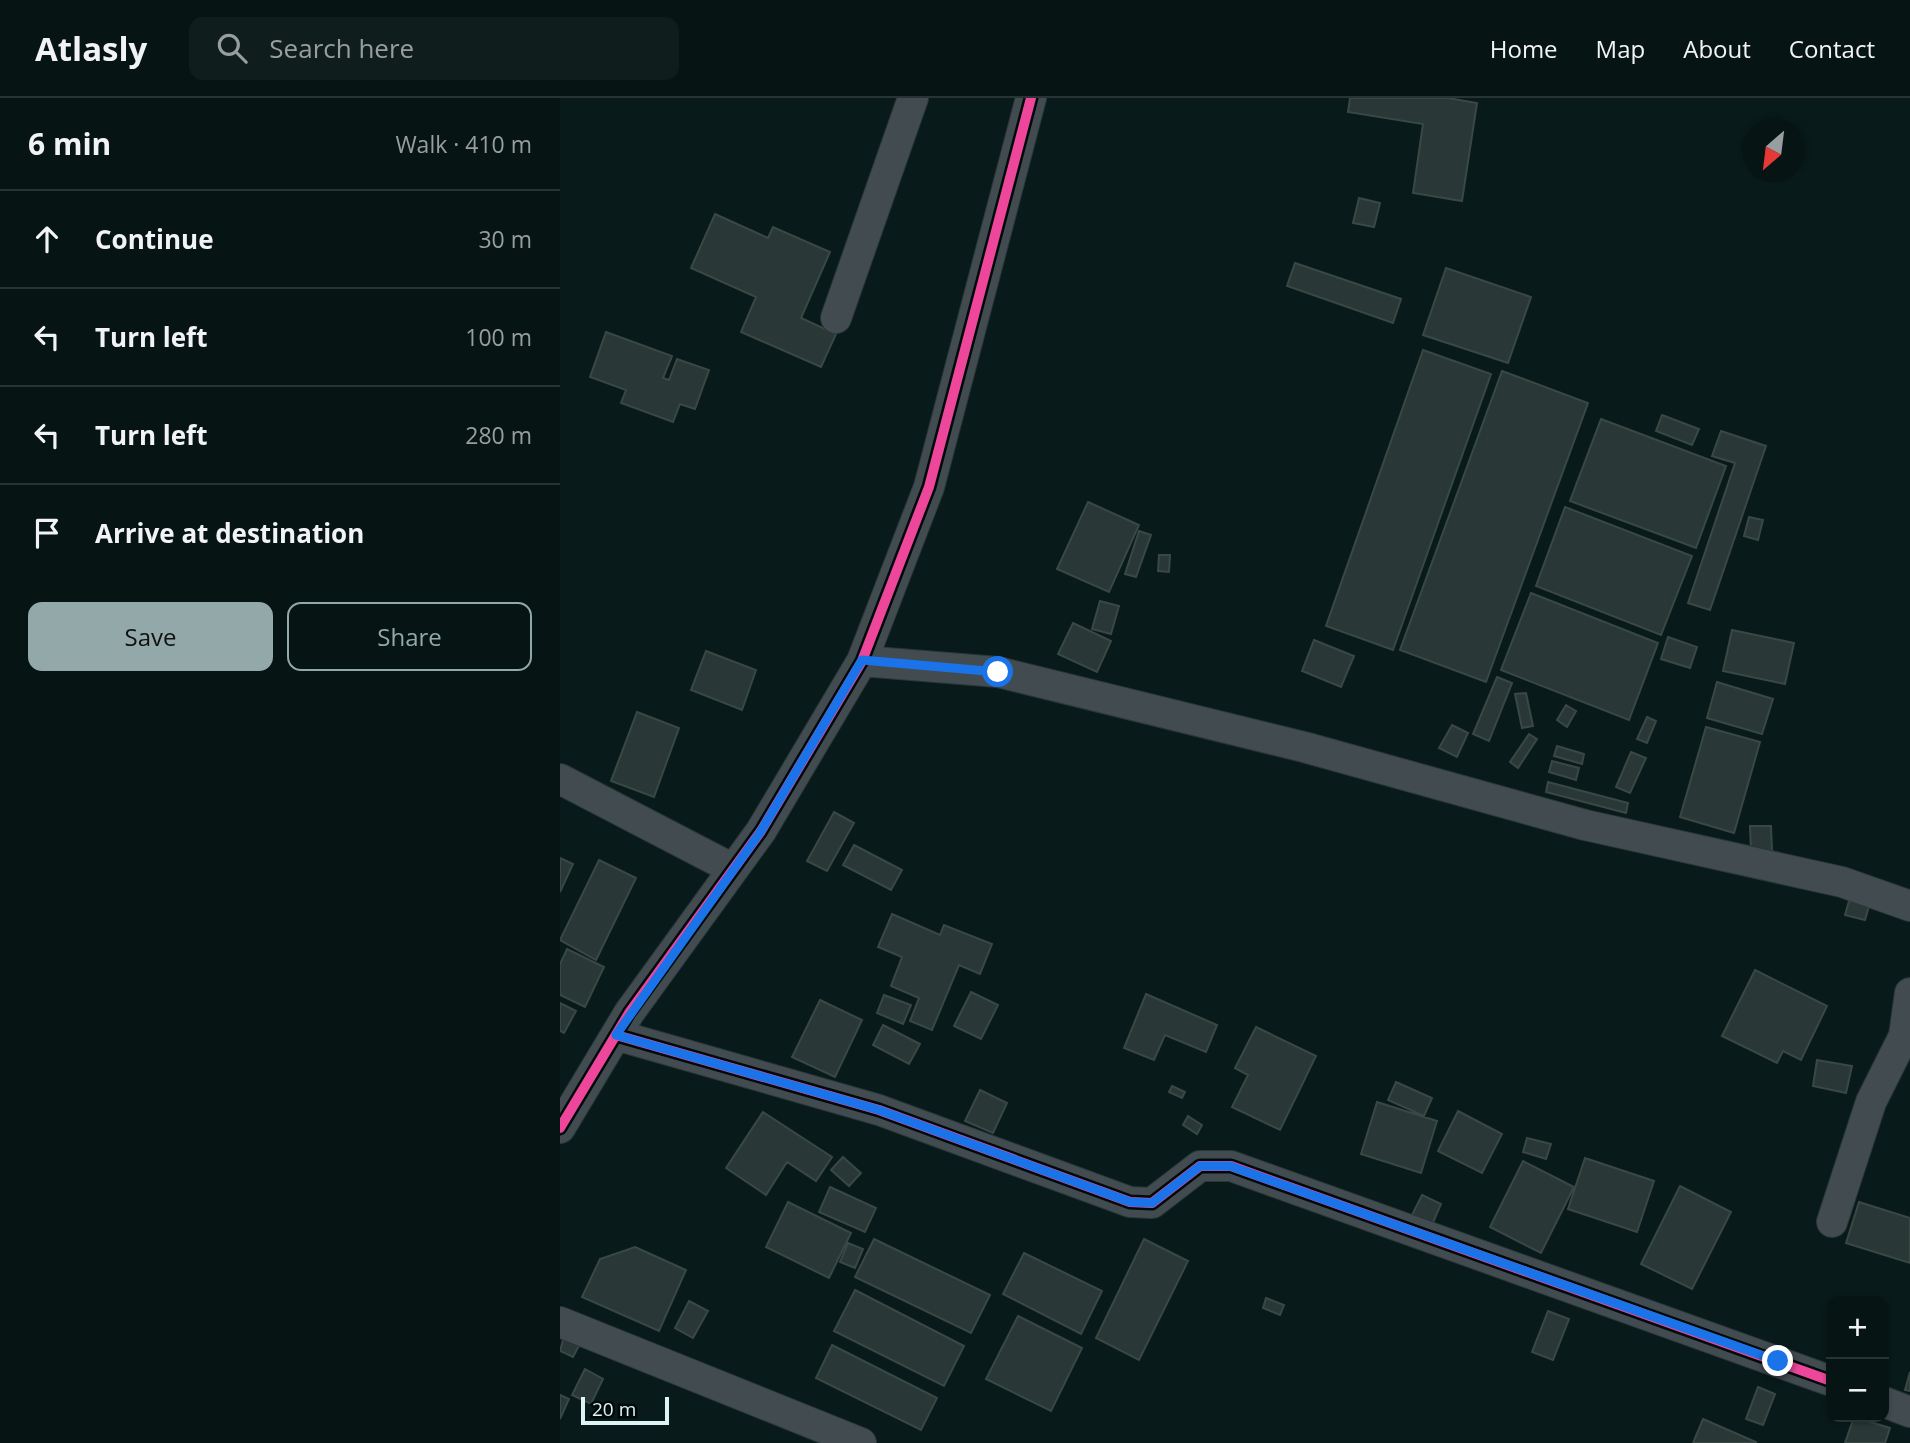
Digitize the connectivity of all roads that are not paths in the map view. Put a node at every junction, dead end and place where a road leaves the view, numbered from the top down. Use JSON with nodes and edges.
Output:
{"nodes":[{"id":1,"x":913,"y":98,"type":"edge"},
{"id":2,"x":1031,"y":98,"type":"edge"},
{"id":3,"x":836,"y":318,"type":"dead end"},
{"id":4,"x":862,"y":660,"type":"junction"},
{"id":5,"x":560,"y":779,"type":"edge"},
{"id":6,"x":733,"y":870,"type":"junction"},
{"id":7,"x":1910,"y":906,"type":"edge"},
{"id":8,"x":1910,"y":993,"type":"edge"},
{"id":9,"x":616,"y":1035,"type":"junction"},
{"id":10,"x":560,"y":1128,"type":"edge"},
{"id":11,"x":1832,"y":1222,"type":"dead end"},
{"id":12,"x":560,"y":1322,"type":"edge"},
{"id":13,"x":1826,"y":1379,"type":"edge"},
{"id":14,"x":1889,"y":1404,"type":"edge"},
{"id":15,"x":1910,"y":1412,"type":"edge"},
{"id":16,"x":861,"y":1443,"type":"edge"}],
"edges":[{"from":1,"to":3,"type":"street"},
{"from":2,"to":4,"type":"street"},
{"from":4,"to":6,"type":"street"},
{"from":4,"to":7,"type":"street"},
{"from":5,"to":6,"type":"street"},
{"from":6,"to":9,"type":"street"},
{"from":8,"to":11,"type":"street"},
{"from":9,"to":10,"type":"street"},
{"from":9,"to":13,"type":"street"},
{"from":12,"to":16,"type":"street"},
{"from":14,"to":15,"type":"street"}]}
